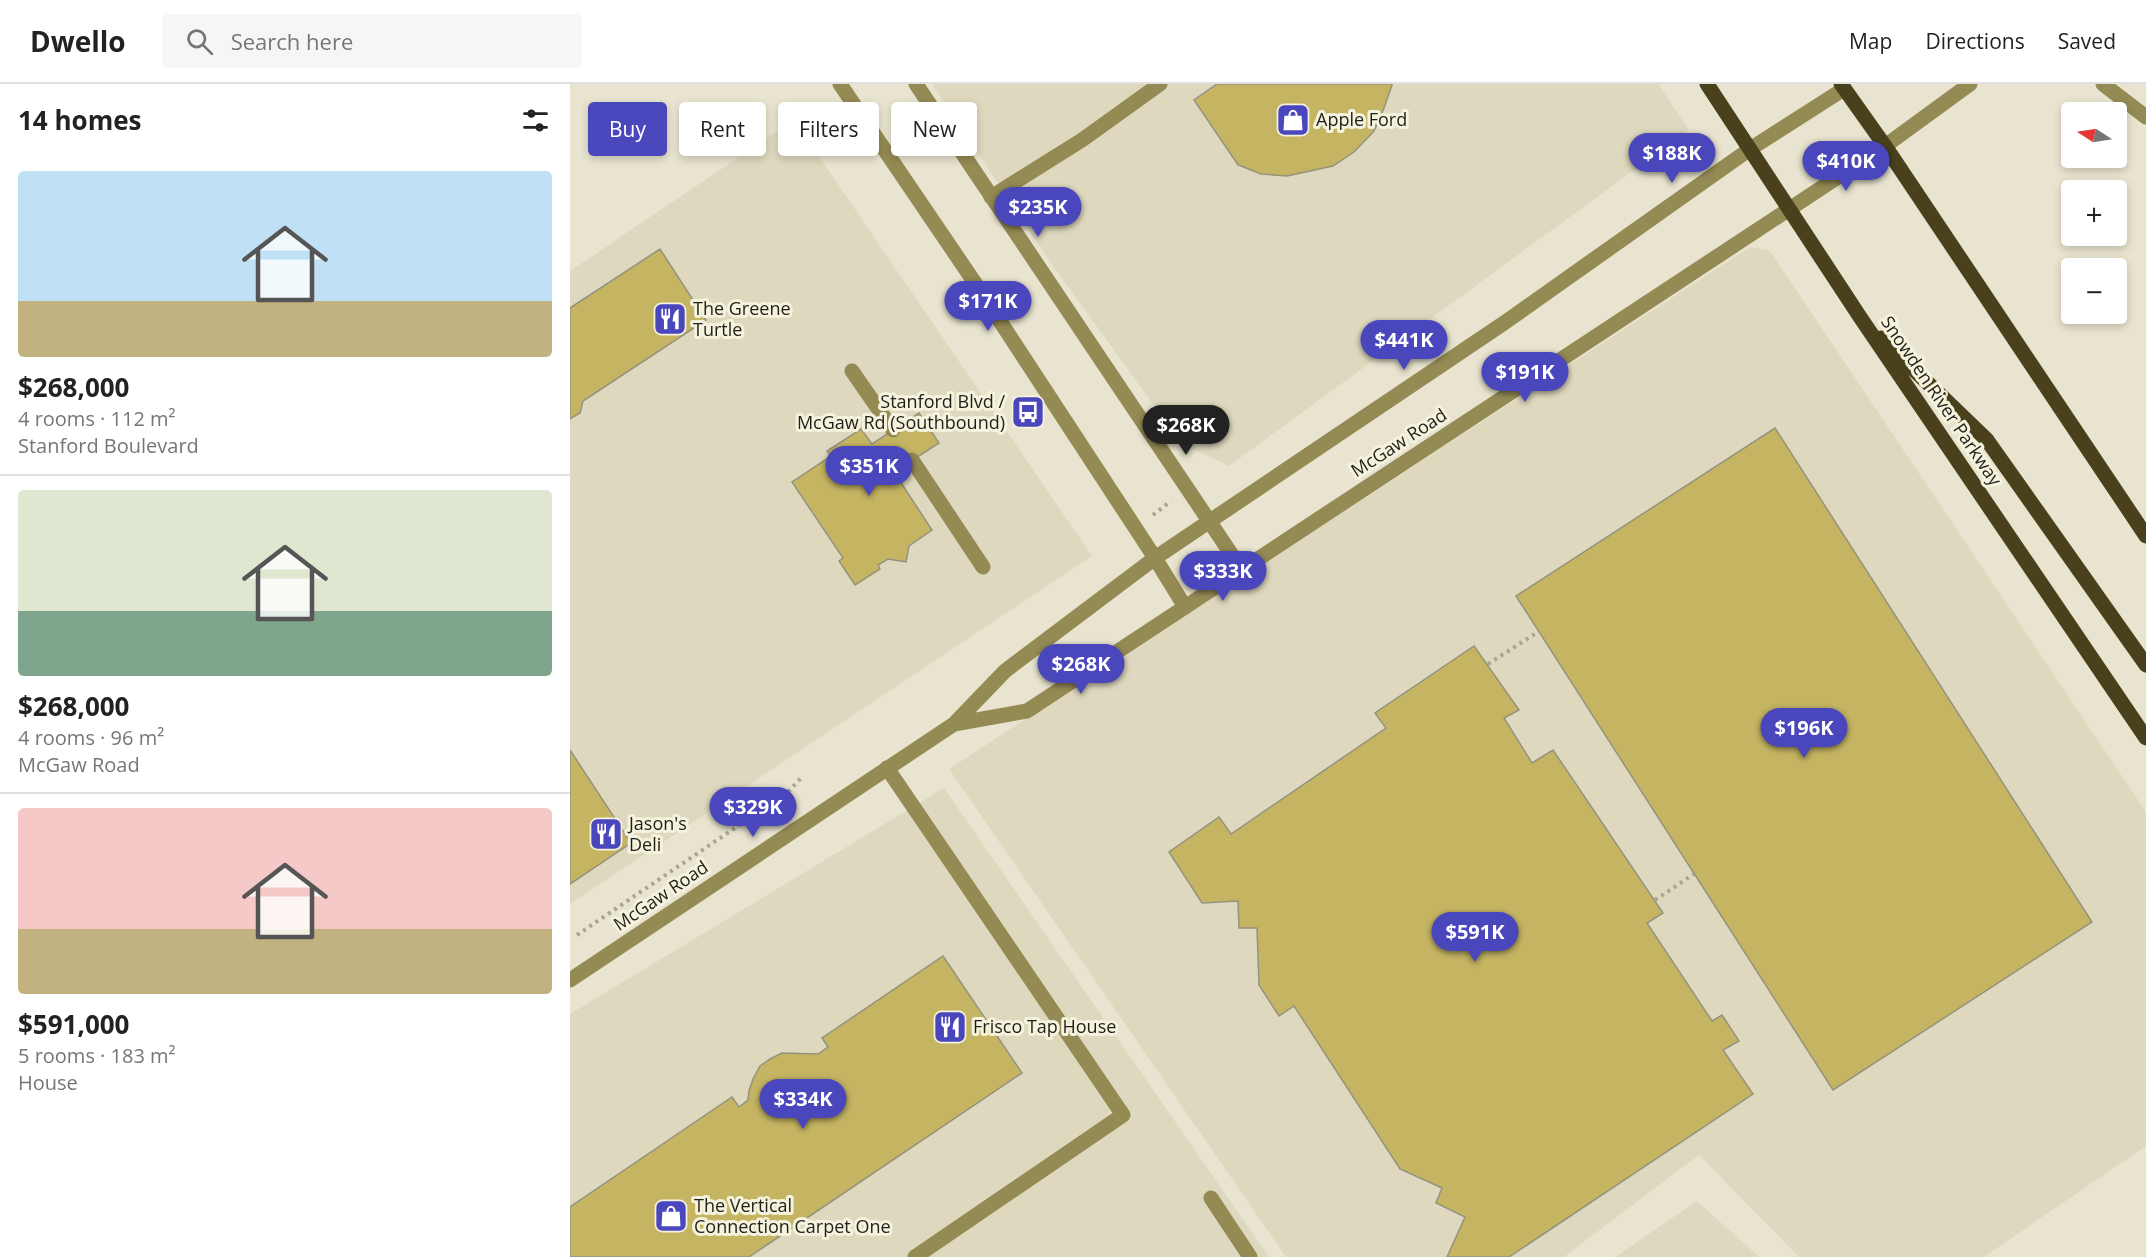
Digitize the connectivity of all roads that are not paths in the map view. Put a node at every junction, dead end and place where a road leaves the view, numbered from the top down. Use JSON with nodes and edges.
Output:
{"nodes":[{"id":1,"x":840,"y":84,"type":"edge"},
{"id":2,"x":916,"y":84,"type":"edge"},
{"id":3,"x":1160,"y":84,"type":"edge"},
{"id":4,"x":1707,"y":84,"type":"edge"},
{"id":5,"x":1970,"y":84,"type":"edge"},
{"id":6,"x":2103,"y":84,"type":"edge"},
{"id":7,"x":1846,"y":86,"type":"edge"},
{"id":8,"x":2146,"y":117,"type":"edge"},
{"id":9,"x":1885,"y":147,"type":"junction"},
{"id":10,"x":1750,"y":149,"type":"junction"},
{"id":11,"x":991,"y":197,"type":"junction"},
{"id":12,"x":1789,"y":209,"type":"junction"},
{"id":13,"x":1860,"y":317,"type":"junction"},
{"id":14,"x":852,"y":371,"type":"dead end"},
{"id":15,"x":893,"y":430,"type":"dead end"},
{"id":16,"x":912,"y":460,"type":"dead end"},
{"id":17,"x":1211,"y":521,"type":"junction"},
{"id":18,"x":2146,"y":536,"type":"edge"},
{"id":19,"x":1155,"y":558,"type":"junction"},
{"id":20,"x":983,"y":567,"type":"dead end"},
{"id":21,"x":1242,"y":570,"type":"junction"},
{"id":22,"x":1185,"y":607,"type":"junction"},
{"id":23,"x":2146,"y":665,"type":"edge"},
{"id":24,"x":954,"y":724,"type":"junction"},
{"id":25,"x":2146,"y":738,"type":"edge"},
{"id":26,"x":887,"y":768,"type":"junction"},
{"id":27,"x":570,"y":980,"type":"edge"},
{"id":28,"x":1211,"y":1198,"type":"dead end"},
{"id":29,"x":915,"y":1257,"type":"edge"},
{"id":30,"x":1250,"y":1257,"type":"edge"}],
"edges":[{"from":1,"to":19,"type":"street"},
{"from":2,"to":11,"type":"street"},
{"from":3,"to":11,"type":"street"},
{"from":4,"to":10,"type":"main road","name":"Snowden River Parkway"},
{"from":5,"to":9,"type":"street","name":"McGaw Road"},
{"from":6,"to":8,"type":"street"},
{"from":7,"to":9,"type":"main road"},
{"from":7,"to":10,"type":"street","name":"McGaw Road"},
{"from":9,"to":12,"type":"street","name":"McGaw Road"},
{"from":9,"to":18,"type":"main road"},
{"from":10,"to":12,"type":"main road","name":"Snowden River Parkway"},
{"from":10,"to":17,"type":"street","name":"McGaw Road"},
{"from":11,"to":17,"type":"street"},
{"from":12,"to":13,"type":"main road","name":"Snowden River Parkway"},
{"from":12,"to":21,"type":"street","name":"McGaw Road"},
{"from":13,"to":23,"type":"main road"},
{"from":13,"to":25,"type":"main road","name":"Snowden River Parkway"},
{"from":14,"to":15,"type":"street"},
{"from":16,"to":20,"type":"street"},
{"from":17,"to":19,"type":"street","name":"McGaw Road"},
{"from":17,"to":21,"type":"street"},
{"from":19,"to":22,"type":"street"},
{"from":19,"to":24,"type":"street","name":"McGaw Road"},
{"from":21,"to":22,"type":"street","name":"McGaw Road"},
{"from":22,"to":24,"type":"street","name":"McGaw Road"},
{"from":24,"to":26,"type":"street","name":"McGaw Road"},
{"from":26,"to":27,"type":"street","name":"McGaw Road"},
{"from":26,"to":29,"type":"street"},
{"from":28,"to":30,"type":"street"}]}
